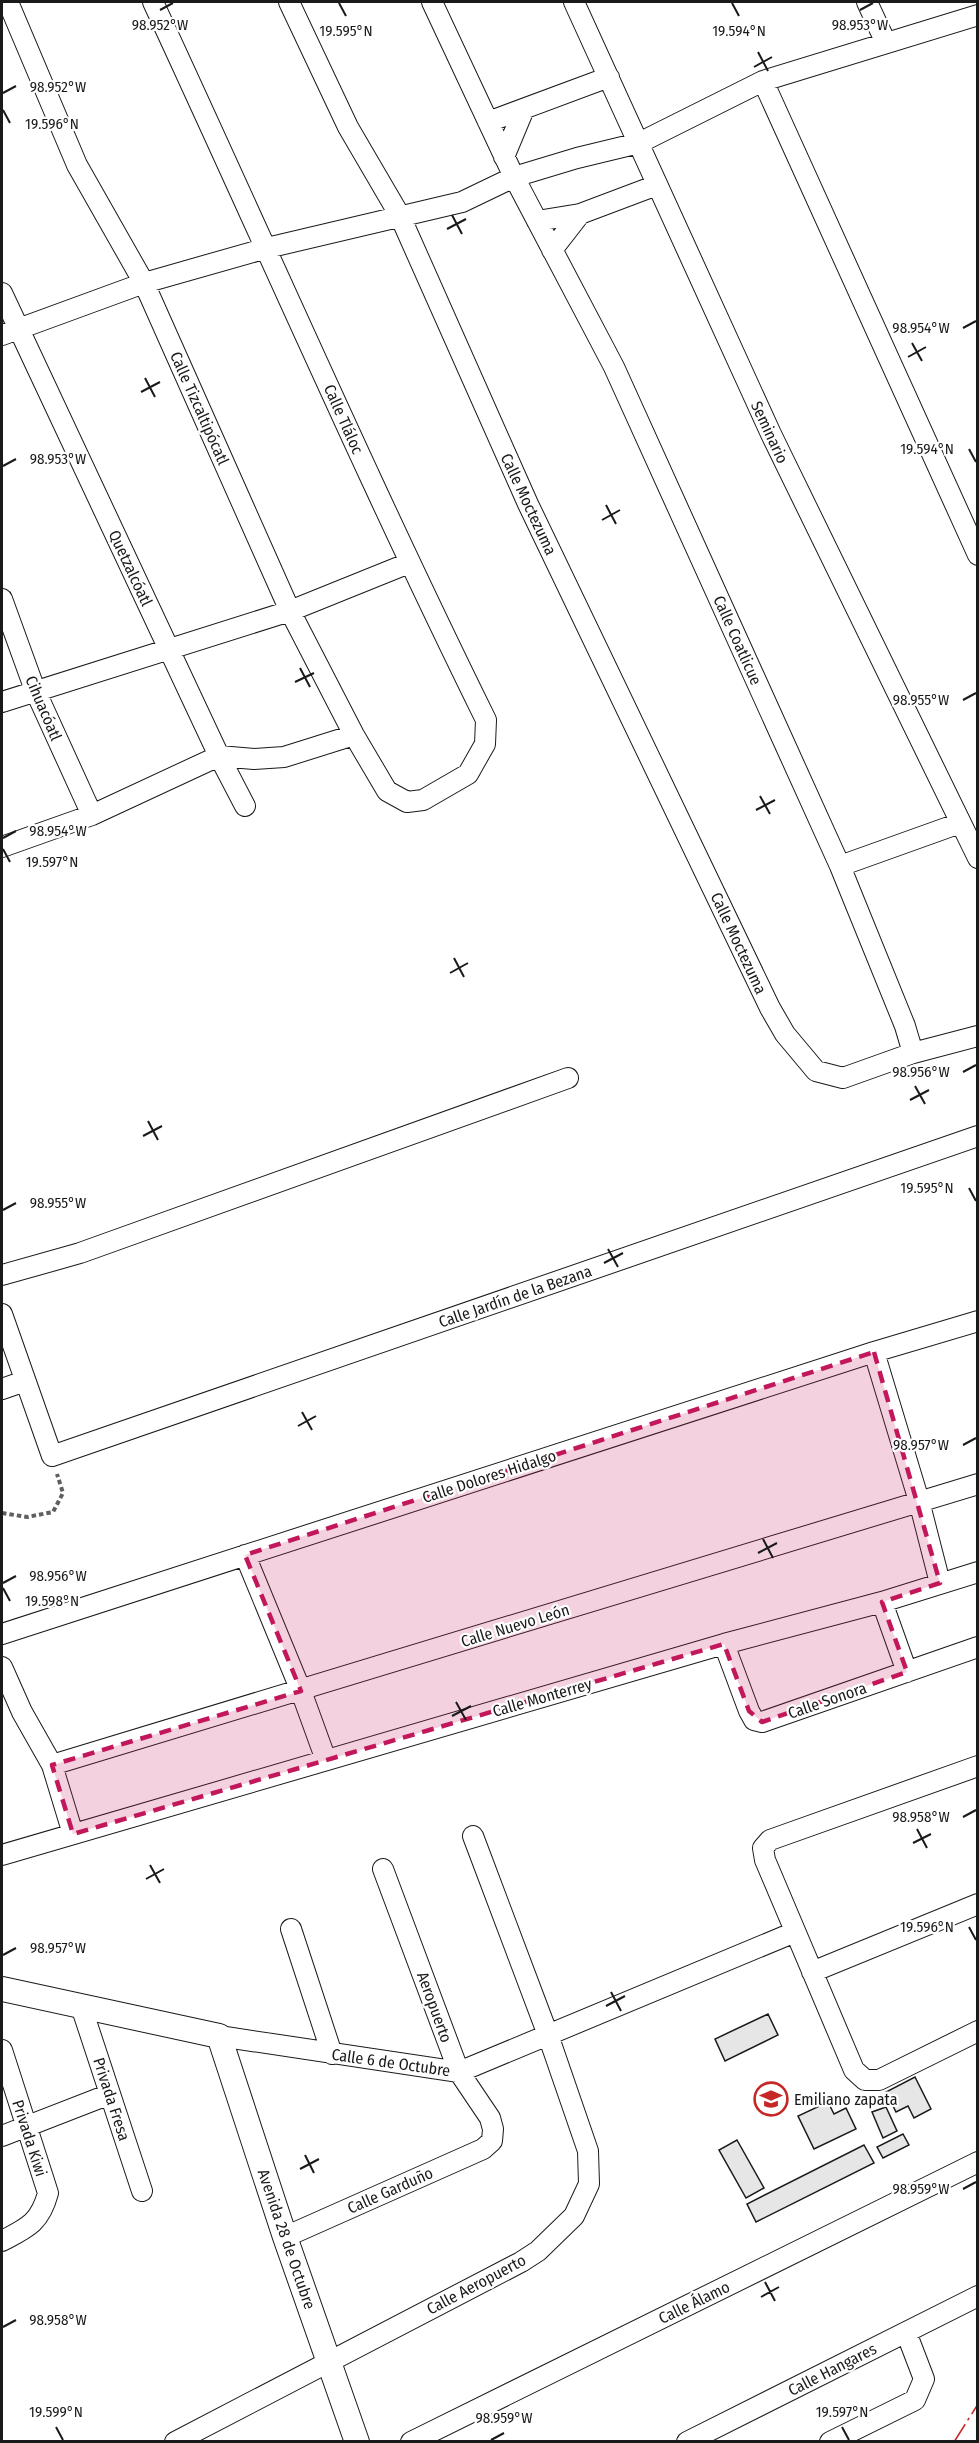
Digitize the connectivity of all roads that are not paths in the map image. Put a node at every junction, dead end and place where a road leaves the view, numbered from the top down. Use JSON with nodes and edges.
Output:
{"nodes":[{"id":1,"x":8,"y":2,"type":"edge"},
{"id":2,"x":153,"y":2,"type":"edge"},
{"id":3,"x":289,"y":2,"type":"edge"},
{"id":4,"x":432,"y":2,"type":"edge"},
{"id":5,"x":574,"y":2,"type":"edge"},
{"id":6,"x":867,"y":2,"type":"edge"},
{"id":7,"x":978,"y":15,"type":"edge"},
{"id":8,"x":886,"y":43,"type":"junction"},
{"id":9,"x":609,"y":77,"type":"junction"},
{"id":10,"x":763,"y":81,"type":"junction"},
{"id":11,"x":524,"y":109,"type":"junction"},
{"id":12,"x":488,"y":122,"type":"junction"},
{"id":13,"x":639,"y":143,"type":"junction"},
{"id":14,"x":504,"y":156,"type":"junction"},
{"id":15,"x":514,"y":177,"type":"junction"},
{"id":16,"x":657,"y":185,"type":"junction"},
{"id":17,"x":580,"y":214,"type":"junction"},
{"id":18,"x":400,"y":216,"type":"junction"},
{"id":19,"x":537,"y":220,"type":"junction"},
{"id":20,"x":267,"y":249,"type":"junction"},
{"id":21,"x":552,"y":250,"type":"junction"},
{"id":22,"x":144,"y":283,"type":"junction"},
{"id":23,"x":2,"y":293,"type":"edge"},
{"id":24,"x":10,"y":333,"type":"edge"},
{"id":25,"x":978,"y":555,"type":"edge"},
{"id":26,"x":409,"y":563,"type":"junction"},
{"id":27,"x":2,"y":599,"type":"edge"},
{"id":28,"x":290,"y":611,"type":"junction"},
{"id":29,"x":170,"y":649,"type":"junction"},
{"id":30,"x":35,"y":690,"type":"junction"},
{"id":31,"x":2,"y":702,"type":"edge"},
{"id":32,"x":354,"y":735,"type":"junction"},
{"id":33,"x":219,"y":756,"type":"junction"},
{"id":34,"x":407,"y":802,"type":"joint"},
{"id":35,"x":245,"y":806,"type":"dead end"},
{"id":36,"x":92,"y":815,"type":"junction"},
{"id":37,"x":960,"y":823,"type":"junction"},
{"id":38,"x":2,"y":847,"type":"edge"},
{"id":39,"x":978,"y":858,"type":"edge"},
{"id":40,"x":840,"y":866,"type":"junction"},
{"id":41,"x":978,"y":1036,"type":"edge"},
{"id":42,"x":913,"y":1053,"type":"junction"},
{"id":43,"x":567,"y":1078,"type":"dead end"},
{"id":44,"x":978,"y":1136,"type":"edge"},
{"id":45,"x":2,"y":1275,"type":"edge"},
{"id":46,"x":2,"y":1314,"type":"edge"},
{"id":47,"x":978,"y":1322,"type":"edge"},
{"id":48,"x":874,"y":1352,"type":"junction"},
{"id":49,"x":25,"y":1381,"type":"junction"},
{"id":50,"x":2,"y":1389,"type":"edge"},
{"id":51,"x":978,"y":1484,"type":"edge"},
{"id":52,"x":919,"y":1501,"type":"junction"},
{"id":53,"x":245,"y":1555,"type":"junction"},
{"id":54,"x":978,"y":1572,"type":"edge"},
{"id":55,"x":940,"y":1583,"type":"junction"},
{"id":56,"x":882,"y":1602,"type":"junction"},
{"id":57,"x":2,"y":1634,"type":"edge"},
{"id":58,"x":724,"y":1644,"type":"junction"},
{"id":59,"x":978,"y":1647,"type":"edge"},
{"id":60,"x":2,"y":1667,"type":"edge"},
{"id":61,"x":907,"y":1672,"type":"junction"},
{"id":62,"x":301,"y":1691,"type":"junction"},
{"id":63,"x":326,"y":1760,"type":"junction"},
{"id":64,"x":52,"y":1766,"type":"junction"},
{"id":65,"x":978,"y":1766,"type":"edge"},
{"id":66,"x":73,"y":1834,"type":"junction"},
{"id":67,"x":473,"y":1836,"type":"dead end"},
{"id":68,"x":2,"y":1855,"type":"edge"},
{"id":69,"x":383,"y":1869,"type":"dead end"},
{"id":70,"x":978,"y":1904,"type":"edge"},
{"id":71,"x":291,"y":1929,"type":"dead end"},
{"id":72,"x":795,"y":1932,"type":"junction"},
{"id":73,"x":812,"y":1972,"type":"junction"},
{"id":74,"x":2,"y":1989,"type":"edge"},
{"id":75,"x":81,"y":2006,"type":"junction"},
{"id":76,"x":978,"y":2031,"type":"edge"},
{"id":77,"x":548,"y":2035,"type":"junction"},
{"id":78,"x":219,"y":2036,"type":"junction"},
{"id":79,"x":2,"y":2050,"type":"edge"},
{"id":80,"x":332,"y":2054,"type":"junction"},
{"id":81,"x":459,"y":2072,"type":"junction"},
{"id":82,"x":110,"y":2094,"type":"junction"},
{"id":83,"x":27,"y":2126,"type":"junction"},
{"id":84,"x":2,"y":2136,"type":"edge"},
{"id":85,"x":492,"y":2141,"type":"joint"},
{"id":86,"x":978,"y":2162,"type":"edge"},
{"id":87,"x":142,"y":2191,"type":"dead end"},
{"id":88,"x":285,"y":2237,"type":"junction"},
{"id":89,"x":2,"y":2241,"type":"edge"},
{"id":90,"x":978,"y":2296,"type":"edge"},
{"id":91,"x":906,"y":2332,"type":"junction"},
{"id":92,"x":328,"y":2362,"type":"junction"},
{"id":93,"x":175,"y":2442,"type":"edge"},
{"id":94,"x":357,"y":2442,"type":"edge"},
{"id":95,"x":411,"y":2442,"type":"edge"},
{"id":96,"x":687,"y":2442,"type":"edge"},
{"id":97,"x":830,"y":2442,"type":"edge"}],
"edges":[{"from":1,"to":22,"type":"street","name":"Calle Tizcaltipócatl"},
{"from":2,"to":20,"type":"street","name":"Calle Tláloc"},
{"from":3,"to":18,"type":"street","name":"Calle Moctezuma"},
{"from":4,"to":12,"type":"street","name":"Calle Coatlicue"},
{"from":5,"to":9,"type":"street","name":"Seminario"},
{"from":6,"to":8,"type":"street"},
{"from":7,"to":8,"type":"street"},
{"from":8,"to":10,"type":"street"},
{"from":9,"to":11,"type":"street"},
{"from":9,"to":13,"type":"street","name":"Seminario"},
{"from":10,"to":13,"type":"street"},
{"from":10,"to":25,"type":"street"},
{"from":11,"to":12,"type":"street"},
{"from":11,"to":14,"type":"street"},
{"from":12,"to":14,"type":"street","name":"Calle Coatlicue"},
{"from":13,"to":15,"type":"street"},
{"from":13,"to":16,"type":"street","name":"Seminario"},
{"from":14,"to":15,"type":"street","name":"Calle Coatlicue"},
{"from":15,"to":18,"type":"street"},
{"from":15,"to":19,"type":"street","name":"Calle Coatlicue"},
{"from":16,"to":17,"type":"street"},
{"from":16,"to":37,"type":"street","name":"Seminario"},
{"from":17,"to":19,"type":"street"},
{"from":17,"to":21,"type":"street"},
{"from":18,"to":20,"type":"street"},
{"from":18,"to":42,"type":"street","name":"Calle Moctezuma"},
{"from":19,"to":21,"type":"street","name":"Calle Coatlicue"},
{"from":20,"to":22,"type":"street"},
{"from":20,"to":26,"type":"street","name":"Calle Tláloc"},
{"from":21,"to":40,"type":"street","name":"Calle Coatlicue"},
{"from":22,"to":24,"type":"street"},
{"from":22,"to":28,"type":"street","name":"Calle Tizcaltipócatl"},
{"from":23,"to":24,"type":"street","name":"Quetzalcóatl"},
{"from":24,"to":29,"type":"street","name":"Quetzalcóatl"},
{"from":26,"to":28,"type":"street"},
{"from":26,"to":34,"type":"street","name":"Calle Tláloc"},
{"from":27,"to":30,"type":"street","name":"Cihuacóatl"},
{"from":28,"to":29,"type":"street"},
{"from":28,"to":32,"type":"street","name":"Calle Tizcaltipócatl"},
{"from":29,"to":30,"type":"street"},
{"from":29,"to":33,"type":"street","name":"Quetzalcóatl"},
{"from":30,"to":31,"type":"street"},
{"from":30,"to":36,"type":"street","name":"Cihuacóatl"},
{"from":32,"to":33,"type":"street"},
{"from":32,"to":34,"type":"street","name":"Calle Tizcaltipócatl"},
{"from":33,"to":35,"type":"street","name":"Quetzalcóatl"},
{"from":33,"to":36,"type":"street"},
{"from":36,"to":38,"type":"street"},
{"from":37,"to":39,"type":"street","name":"Seminario"},
{"from":37,"to":40,"type":"street"},
{"from":40,"to":42,"type":"street","name":"Calle Coatlicue"},
{"from":41,"to":42,"type":"street"},
{"from":43,"to":45,"type":"street"},
{"from":44,"to":49,"type":"street","name":"Calle Jardín de la Bezana"},
{"from":46,"to":49,"type":"street"},
{"from":47,"to":48,"type":"street","name":"Calle Dolores Hidalgo"},
{"from":48,"to":52,"type":"street"},
{"from":48,"to":53,"type":"street","name":"Calle Dolores Hidalgo"},
{"from":49,"to":50,"type":"street"},
{"from":51,"to":52,"type":"street","name":"Calle Nuevo León"},
{"from":52,"to":55,"type":"street"},
{"from":52,"to":62,"type":"street","name":"Calle Nuevo León"},
{"from":53,"to":57,"type":"street","name":"Calle Dolores Hidalgo"},
{"from":53,"to":62,"type":"street"},
{"from":54,"to":55,"type":"street","name":"Calle Monterrey"},
{"from":55,"to":56,"type":"street","name":"Calle Monterrey"},
{"from":56,"to":58,"type":"street","name":"Calle Monterrey"},
{"from":56,"to":61,"type":"street"},
{"from":58,"to":61,"type":"street","name":"Calle Sonora"},
{"from":58,"to":63,"type":"street","name":"Calle Monterrey"},
{"from":59,"to":61,"type":"street","name":"Calle Sonora"},
{"from":60,"to":64,"type":"street"},
{"from":62,"to":63,"type":"street"},
{"from":62,"to":64,"type":"street","name":"Calle Nuevo León"},
{"from":63,"to":66,"type":"street","name":"Calle Monterrey"},
{"from":64,"to":66,"type":"street"},
{"from":65,"to":72,"type":"street"},
{"from":66,"to":68,"type":"street","name":"Calle Monterrey"},
{"from":67,"to":77,"type":"street","name":"Calle Aeropuerto"},
{"from":69,"to":81,"type":"street","name":"Aeropuerto"},
{"from":70,"to":73,"type":"street"},
{"from":71,"to":80,"type":"street"},
{"from":72,"to":73,"type":"street"},
{"from":72,"to":77,"type":"street","name":"Calle 6 de Octubre"},
{"from":73,"to":76,"type":"street"},
{"from":74,"to":75,"type":"street","name":"Calle 6 de Octubre"},
{"from":75,"to":78,"type":"street","name":"Calle 6 de Octubre"},
{"from":75,"to":82,"type":"street","name":"Privada Fresa"},
{"from":77,"to":81,"type":"street","name":"Calle 6 de Octubre"},
{"from":77,"to":92,"type":"street","name":"Calle Aeropuerto"},
{"from":78,"to":80,"type":"street","name":"Calle 6 de Octubre"},
{"from":78,"to":88,"type":"street","name":"Avenida 28 de Octubre"},
{"from":79,"to":83,"type":"street","name":"Privada Kiwi"},
{"from":80,"to":81,"type":"street","name":"Calle 6 de Octubre"},
{"from":81,"to":85,"type":"street","name":"Aeropuerto"},
{"from":82,"to":83,"type":"street"},
{"from":82,"to":87,"type":"street","name":"Privada Fresa"},
{"from":83,"to":84,"type":"street"},
{"from":83,"to":89,"type":"street","name":"Privada Kiwi"},
{"from":85,"to":88,"type":"street","name":"Calle Garduño"},
{"from":86,"to":95,"type":"street","name":"Calle Álamo"},
{"from":88,"to":92,"type":"street","name":"Avenida 28 de Octubre"},
{"from":90,"to":91,"type":"street","name":"Calle Hangares"},
{"from":91,"to":96,"type":"street","name":"Calle Hangares"},
{"from":91,"to":97,"type":"street"},
{"from":92,"to":93,"type":"street","name":"Calle Aeropuerto"},
{"from":92,"to":94,"type":"street","name":"Avenida 28 de Octubre"}]}
